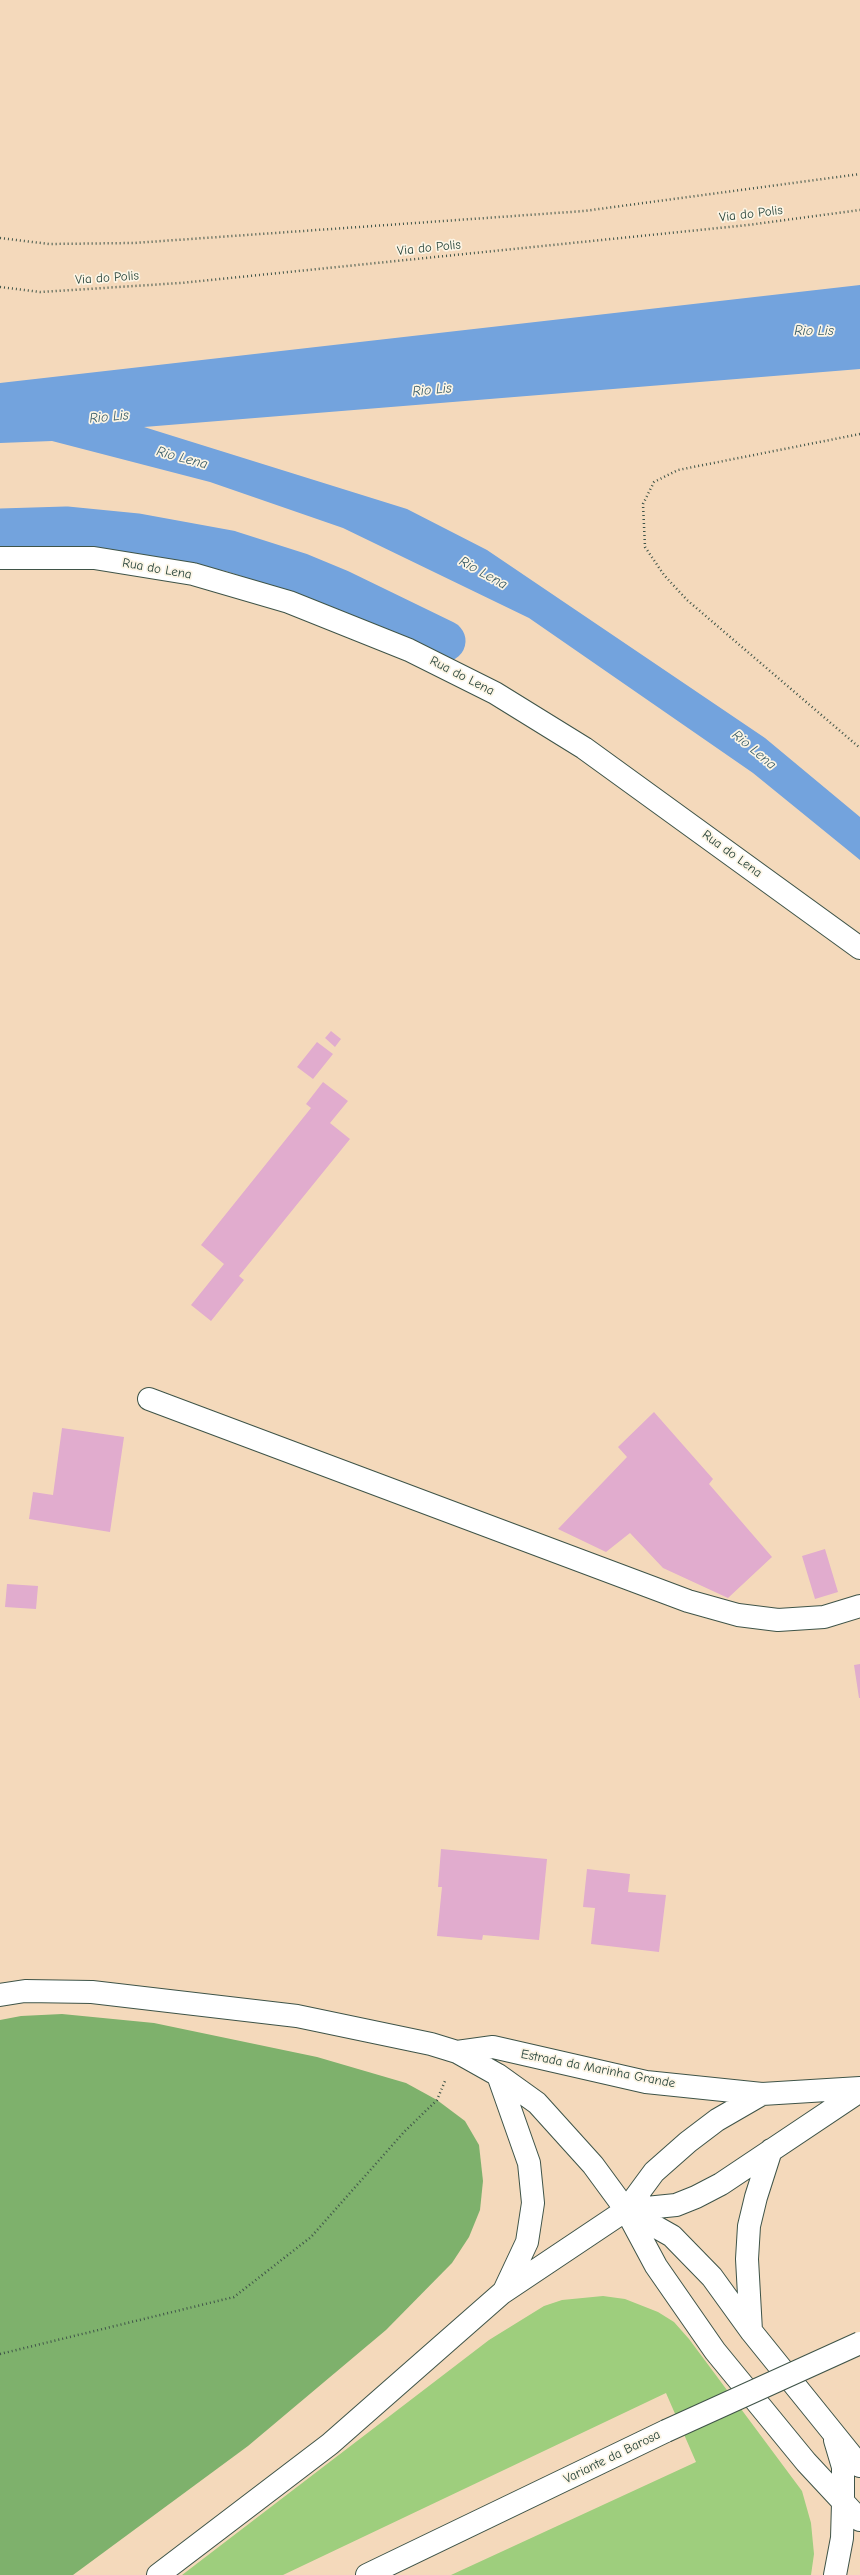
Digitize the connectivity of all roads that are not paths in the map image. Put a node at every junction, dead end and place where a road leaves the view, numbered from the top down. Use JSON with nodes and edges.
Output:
{"nodes":[{"id":1,"x":0,"y":558,"type":"edge"},
{"id":2,"x":860,"y":948,"type":"edge"},
{"id":3,"x":149,"y":1399,"type":"dead end"},
{"id":4,"x":860,"y":1606,"type":"edge"},
{"id":5,"x":0,"y":1995,"type":"edge"},
{"id":6,"x":456,"y":2052,"type":"junction"},
{"id":7,"x":498,"y":2075,"type":"junction"},
{"id":8,"x":860,"y":2088,"type":"edge"},
{"id":9,"x":860,"y":2092,"type":"edge"},
{"id":10,"x":762,"y":2094,"type":"junction"},
{"id":11,"x":771,"y":2150,"type":"junction"},
{"id":12,"x":626,"y":2210,"type":"junction"},
{"id":13,"x":502,"y":2293,"type":"junction"},
{"id":14,"x":751,"y":2331,"type":"junction"},
{"id":15,"x":860,"y":2343,"type":"edge"},
{"id":16,"x":831,"y":2430,"type":"junction"},
{"id":17,"x":860,"y":2466,"type":"edge"},
{"id":18,"x":843,"y":2503,"type":"junction"},
{"id":19,"x":860,"y":2520,"type":"edge"},
{"id":20,"x":158,"y":2575,"type":"edge"},
{"id":21,"x":367,"y":2575,"type":"edge"},
{"id":22,"x":835,"y":2575,"type":"edge"}],
"edges":[{"from":1,"to":2,"type":"main road","name":"Rua do Lena"},
{"from":3,"to":4,"type":"main road"},
{"from":5,"to":6,"type":"main road"},
{"from":6,"to":7,"type":"main road"},
{"from":6,"to":10,"type":"main road","name":"Estrada da Marinha Grande"},
{"from":7,"to":12,"type":"main road"},
{"from":7,"to":13,"type":"main road"},
{"from":8,"to":10,"type":"main road","name":"Estrada da Marinha Grande"},
{"from":9,"to":11,"type":"main road"},
{"from":10,"to":12,"type":"main road"},
{"from":11,"to":12,"type":"main road"},
{"from":11,"to":14,"type":"main road"},
{"from":12,"to":13,"type":"main road"},
{"from":12,"to":14,"type":"main road"},
{"from":12,"to":18,"type":"main road"},
{"from":13,"to":20,"type":"main road"},
{"from":14,"to":16,"type":"main road"},
{"from":15,"to":21,"type":"main road","name":"Variante da Barosa","bridge":true},
{"from":16,"to":17,"type":"main road"},
{"from":16,"to":18,"type":"main road"},
{"from":18,"to":19,"type":"main road"},
{"from":18,"to":22,"type":"main road"}]}
